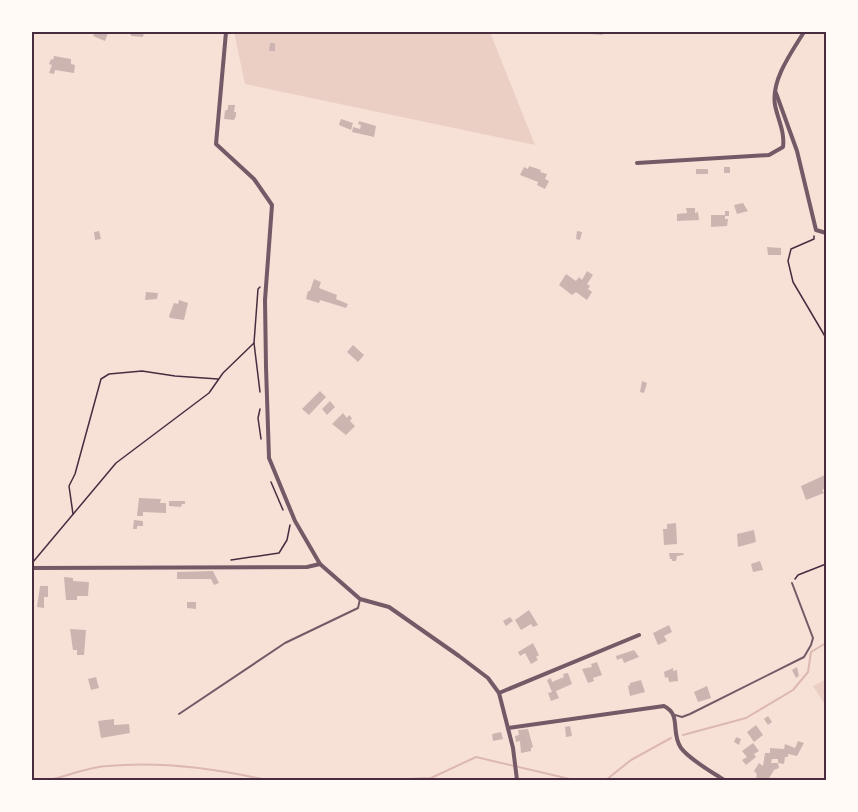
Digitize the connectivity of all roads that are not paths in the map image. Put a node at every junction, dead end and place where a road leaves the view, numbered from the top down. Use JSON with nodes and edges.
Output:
{"nodes":[{"id":1,"x":226,"y":32,"type":"edge"},
{"id":2,"x":804,"y":32,"type":"edge"},
{"id":3,"x":774,"y":90,"type":"junction"},
{"id":4,"x":637,"y":163,"type":"dead end"},
{"id":5,"x":826,"y":232,"type":"edge"},
{"id":6,"x":320,"y":564,"type":"junction"},
{"id":7,"x":32,"y":568,"type":"edge"},
{"id":8,"x":792,"y":583,"type":"road end"},
{"id":9,"x":360,"y":599,"type":"junction"},
{"id":10,"x":639,"y":635,"type":"dead end"},
{"id":11,"x":499,"y":693,"type":"junction"},
{"id":12,"x":179,"y":714,"type":"dead end"},
{"id":13,"x":675,"y":716,"type":"junction"},
{"id":14,"x":508,"y":728,"type":"junction"},
{"id":15,"x":517,"y":780,"type":"edge"},
{"id":16,"x":724,"y":780,"type":"edge"}],
"edges":[{"from":1,"to":6,"type":"street"},
{"from":2,"to":3,"type":"street"},
{"from":3,"to":4,"type":"street"},
{"from":3,"to":5,"type":"street"},
{"from":6,"to":7,"type":"street"},
{"from":6,"to":9,"type":"street"},
{"from":8,"to":13,"type":"lane"},
{"from":9,"to":11,"type":"street"},
{"from":9,"to":12,"type":"lane"},
{"from":10,"to":11,"type":"street"},
{"from":11,"to":14,"type":"street"},
{"from":13,"to":14,"type":"street"},
{"from":13,"to":16,"type":"street"},
{"from":14,"to":15,"type":"street"}]}
